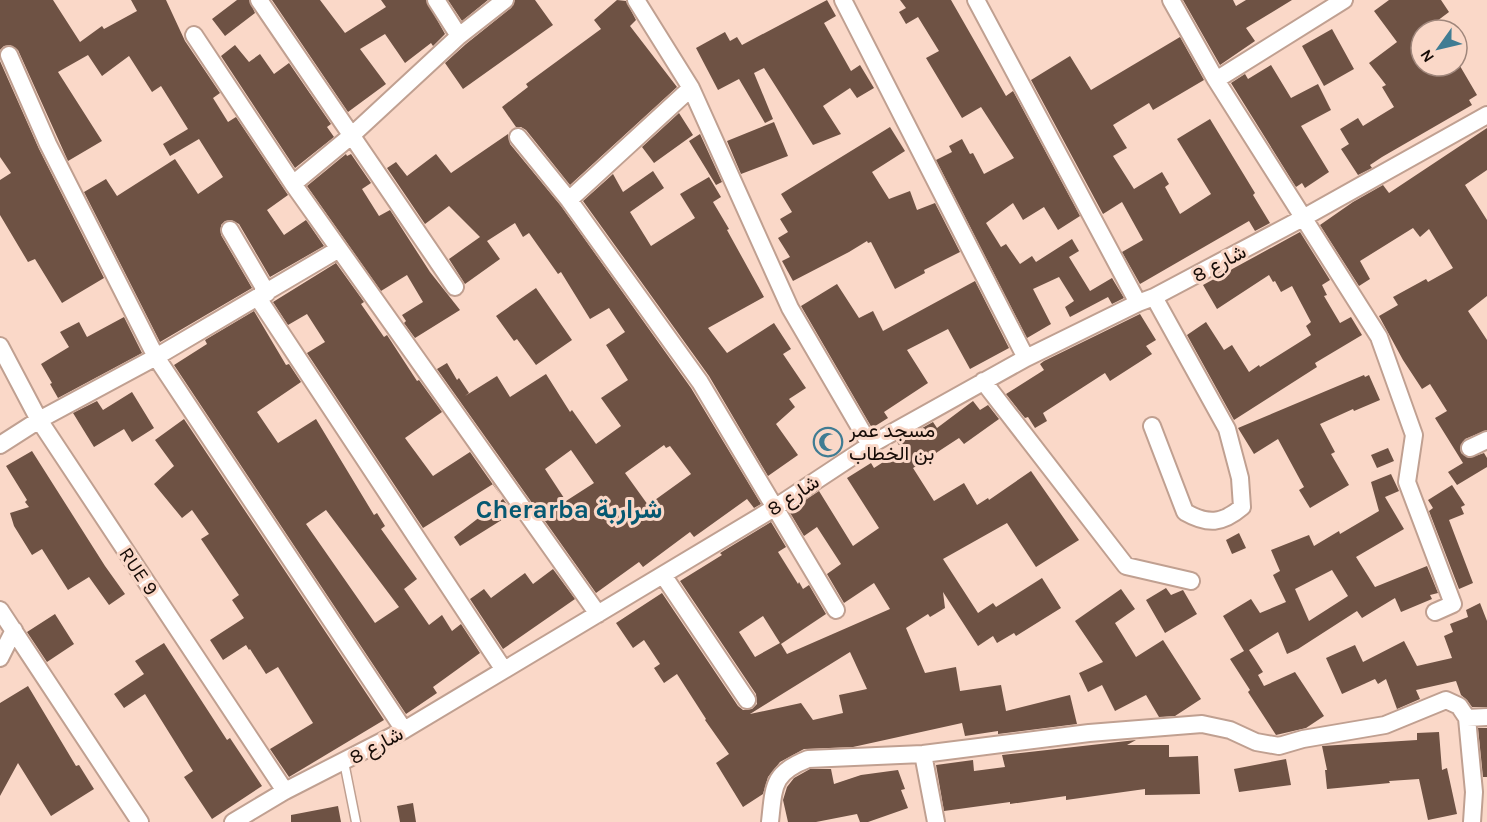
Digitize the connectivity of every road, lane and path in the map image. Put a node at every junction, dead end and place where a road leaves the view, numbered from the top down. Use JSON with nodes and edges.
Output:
{"nodes":[{"id":1,"x":259,"y":0,"type":"edge"},
{"id":2,"x":436,"y":0,"type":"edge"},
{"id":3,"x":505,"y":0,"type":"edge"},
{"id":4,"x":636,"y":0,"type":"edge"},
{"id":5,"x":843,"y":0,"type":"edge"},
{"id":6,"x":976,"y":0,"type":"edge"},
{"id":7,"x":1171,"y":0,"type":"edge"},
{"id":8,"x":1344,"y":0,"type":"edge"},
{"id":9,"x":194,"y":35,"type":"dead end"},
{"id":10,"x":459,"y":36,"type":"junction"},
{"id":11,"x":9,"y":55,"type":"dead end"},
{"id":12,"x":1216,"y":80,"type":"junction"},
{"id":13,"x":691,"y":88,"type":"junction"},
{"id":14,"x":1487,"y":115,"type":"edge"},
{"id":15,"x":351,"y":136,"type":"junction"},
{"id":16,"x":518,"y":137,"type":"dead end"},
{"id":17,"x":293,"y":184,"type":"junction"},
{"id":18,"x":568,"y":200,"type":"junction"},
{"id":19,"x":1303,"y":218,"type":"junction"},
{"id":20,"x":230,"y":230,"type":"dead end"},
{"id":21,"x":339,"y":249,"type":"junction"},
{"id":22,"x":455,"y":286,"type":"dead end"},
{"id":23,"x":262,"y":296,"type":"junction"},
{"id":24,"x":1146,"y":300,"type":"junction"},
{"id":25,"x":0,"y":346,"type":"edge"},
{"id":26,"x":156,"y":357,"type":"junction"},
{"id":27,"x":1026,"y":358,"type":"junction"},
{"id":28,"x":983,"y":381,"type":"junction"},
{"id":29,"x":39,"y":420,"type":"junction"},
{"id":30,"x":1152,"y":426,"type":"dead end"},
{"id":31,"x":1487,"y":440,"type":"edge"},
{"id":32,"x":0,"y":444,"type":"edge"},
{"id":33,"x":870,"y":445,"type":"junction"},
{"id":34,"x":1470,"y":448,"type":"dead end"},
{"id":35,"x":776,"y":507,"type":"junction"},
{"id":36,"x":663,"y":575,"type":"junction"},
{"id":37,"x":1191,"y":581,"type":"dead end"},
{"id":38,"x":836,"y":609,"type":"dead end"},
{"id":39,"x":0,"y":610,"type":"edge"},
{"id":40,"x":1435,"y":612,"type":"dead end"},
{"id":41,"x":598,"y":614,"type":"junction"},
{"id":42,"x":14,"y":630,"type":"junction"},
{"id":43,"x":0,"y":658,"type":"edge"},
{"id":44,"x":504,"y":670,"type":"junction"},
{"id":45,"x":747,"y":700,"type":"dead end"},
{"id":46,"x":1487,"y":717,"type":"edge"},
{"id":47,"x":1467,"y":718,"type":"junction"},
{"id":48,"x":404,"y":730,"type":"junction"},
{"id":49,"x":923,"y":754,"type":"junction"},
{"id":50,"x":344,"y":762,"type":"junction"},
{"id":51,"x":285,"y":791,"type":"junction"},
{"id":52,"x":1480,"y":791,"type":"edge"},
{"id":53,"x":140,"y":822,"type":"edge"},
{"id":54,"x":233,"y":822,"type":"edge"},
{"id":55,"x":356,"y":822,"type":"edge"},
{"id":56,"x":770,"y":822,"type":"edge"},
{"id":57,"x":936,"y":822,"type":"edge"},
{"id":58,"x":1472,"y":822,"type":"edge"}],
"edges":[{"from":1,"to":15,"type":"street"},
{"from":2,"to":10,"type":"street"},
{"from":3,"to":10,"type":"street"},
{"from":4,"to":13,"type":"street"},
{"from":5,"to":27,"type":"street"},
{"from":6,"to":24,"type":"street"},
{"from":7,"to":12,"type":"street"},
{"from":8,"to":12,"type":"street"},
{"from":9,"to":17,"type":"street"},
{"from":10,"to":15,"type":"street"},
{"from":11,"to":26,"type":"street"},
{"from":12,"to":19,"type":"street"},
{"from":13,"to":18,"type":"street"},
{"from":13,"to":33,"type":"street"},
{"from":14,"to":19,"type":"street","name":"شارع 8"},
{"from":15,"to":17,"type":"street"},
{"from":15,"to":22,"type":"street"},
{"from":16,"to":18,"type":"street"},
{"from":17,"to":21,"type":"street"},
{"from":18,"to":35,"type":"street"},
{"from":19,"to":24,"type":"street","name":"شارع 8"},
{"from":19,"to":40,"type":"street"},
{"from":20,"to":23,"type":"street"},
{"from":21,"to":23,"type":"street"},
{"from":21,"to":41,"type":"street"},
{"from":23,"to":26,"type":"street"},
{"from":23,"to":44,"type":"street"},
{"from":24,"to":27,"type":"street","name":"شارع 8"},
{"from":24,"to":30,"type":"street"},
{"from":25,"to":29,"type":"street","name":"RUE 9"},
{"from":26,"to":29,"type":"street"},
{"from":26,"to":48,"type":"street"},
{"from":27,"to":28,"type":"street","name":"شارع 8"},
{"from":28,"to":33,"type":"street","name":"شارع 8"},
{"from":28,"to":37,"type":"street"},
{"from":29,"to":32,"type":"street"},
{"from":29,"to":51,"type":"street","name":"RUE 9"},
{"from":31,"to":34,"type":"street"},
{"from":33,"to":35,"type":"street","name":"شارع 8"},
{"from":35,"to":36,"type":"street","name":"شارع 8"},
{"from":35,"to":38,"type":"street"},
{"from":36,"to":41,"type":"street","name":"شارع 8"},
{"from":36,"to":45,"type":"street"},
{"from":39,"to":42,"type":"street"},
{"from":41,"to":44,"type":"street","name":"شارع 8"},
{"from":42,"to":43,"type":"street"},
{"from":42,"to":53,"type":"street"},
{"from":44,"to":48,"type":"street","name":"شارع 8"},
{"from":46,"to":47,"type":"street"},
{"from":47,"to":49,"type":"street"},
{"from":47,"to":52,"type":"street"},
{"from":48,"to":50,"type":"street","name":"شارع 8"},
{"from":49,"to":56,"type":"street"},
{"from":49,"to":57,"type":"street"},
{"from":50,"to":51,"type":"street","name":"شارع 8"},
{"from":50,"to":55,"type":"lane"},
{"from":51,"to":54,"type":"street","name":"شارع 8"},
{"from":52,"to":58,"type":"street"}]}
